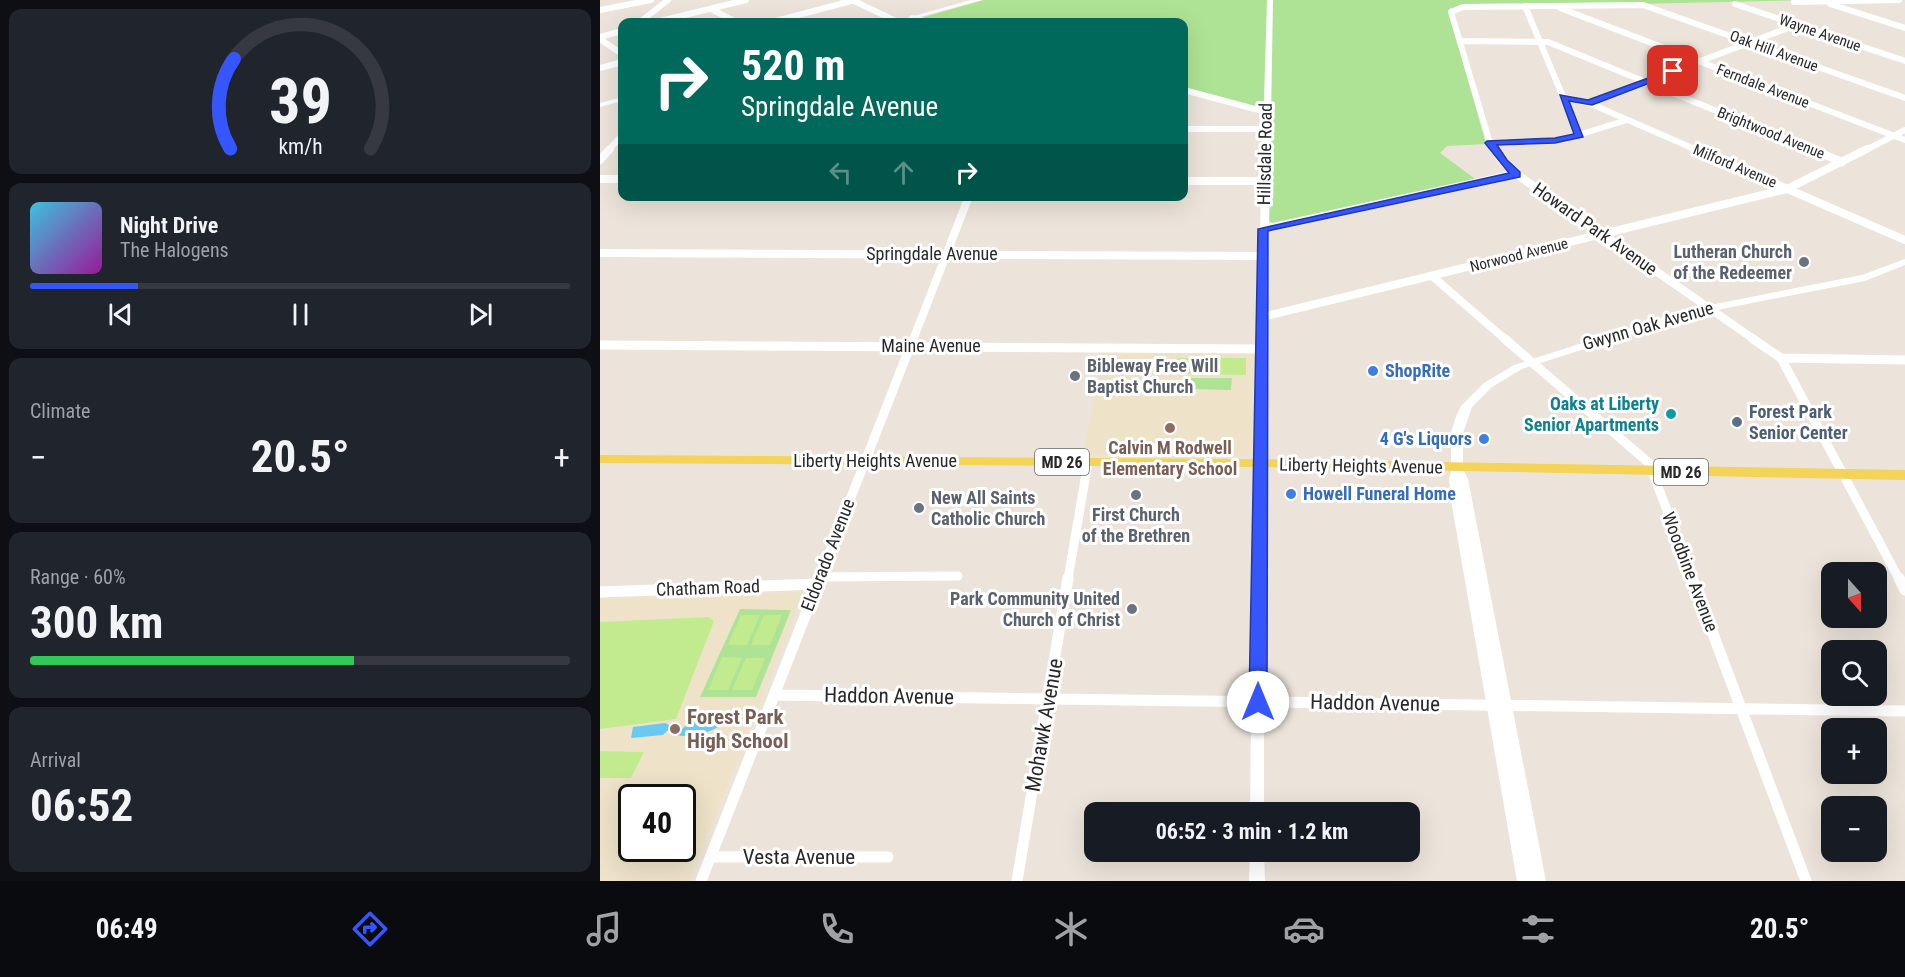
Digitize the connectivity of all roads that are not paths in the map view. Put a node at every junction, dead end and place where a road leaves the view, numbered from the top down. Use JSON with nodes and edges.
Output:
{"nodes":[{"id":1,"x":651,"y":0,"type":"edge"},
{"id":2,"x":668,"y":0,"type":"edge"},
{"id":3,"x":746,"y":0,"type":"edge"},
{"id":4,"x":854,"y":0,"type":"edge"},
{"id":5,"x":979,"y":0,"type":"edge"},
{"id":6,"x":1270,"y":0,"type":"edge"},
{"id":7,"x":1899,"y":0,"type":"edge"},
{"id":8,"x":1821,"y":1,"type":"edge"},
{"id":9,"x":1794,"y":2,"type":"dead end"},
{"id":10,"x":1735,"y":4,"type":"dead end"},
{"id":11,"x":1525,"y":6,"type":"junction"},
{"id":12,"x":1554,"y":6,"type":"junction"},
{"id":13,"x":711,"y":9,"type":"junction"},
{"id":14,"x":600,"y":10,"type":"edge"},
{"id":15,"x":645,"y":18,"type":"edge"},
{"id":16,"x":673,"y":18,"type":"edge"},
{"id":17,"x":728,"y":18,"type":"edge"},
{"id":18,"x":787,"y":18,"type":"edge"},
{"id":19,"x":889,"y":18,"type":"edge"},
{"id":20,"x":912,"y":18,"type":"edge"},
{"id":21,"x":1796,"y":25,"type":"junction"},
{"id":22,"x":1905,"y":28,"type":"edge"},
{"id":23,"x":618,"y":32,"type":"edge"},
{"id":24,"x":600,"y":38,"type":"edge"},
{"id":25,"x":1460,"y":41,"type":"junction"},
{"id":26,"x":1540,"y":42,"type":"junction"},
{"id":27,"x":1749,"y":43,"type":"junction"},
{"id":28,"x":618,"y":51,"type":"edge"},
{"id":29,"x":1905,"y":61,"type":"edge"},
{"id":30,"x":1699,"y":62,"type":"junction"},
{"id":31,"x":618,"y":63,"type":"edge"},
{"id":32,"x":600,"y":68,"type":"edge"},
{"id":33,"x":1646,"y":82,"type":"junction"},
{"id":34,"x":1188,"y":91,"type":"edge"},
{"id":35,"x":1563,"y":97,"type":"junction"},
{"id":36,"x":1905,"y":98,"type":"edge"},
{"id":37,"x":618,"y":100,"type":"edge"},
{"id":38,"x":1589,"y":103,"type":"junction"},
{"id":39,"x":600,"y":105,"type":"edge"},
{"id":40,"x":1266,"y":111,"type":"junction"},
{"id":41,"x":1627,"y":120,"type":"junction"},
{"id":42,"x":1188,"y":129,"type":"edge"},
{"id":43,"x":1265,"y":129,"type":"junction"},
{"id":44,"x":1905,"y":130,"type":"edge"},
{"id":45,"x":1580,"y":135,"type":"junction"},
{"id":46,"x":1894,"y":136,"type":"junction"},
{"id":47,"x":618,"y":140,"type":"edge"},
{"id":48,"x":1905,"y":140,"type":"edge"},
{"id":49,"x":1490,"y":143,"type":"junction"},
{"id":50,"x":600,"y":160,"type":"edge"},
{"id":51,"x":1842,"y":162,"type":"junction"},
{"id":52,"x":1516,"y":174,"type":"junction"},
{"id":53,"x":600,"y":179,"type":"edge"},
{"id":54,"x":618,"y":179,"type":"edge"},
{"id":55,"x":1188,"y":181,"type":"edge"},
{"id":56,"x":1264,"y":181,"type":"junction"},
{"id":57,"x":1788,"y":189,"type":"junction"},
{"id":58,"x":967,"y":201,"type":"edge"},
{"id":59,"x":1263,"y":229,"type":"junction"},
{"id":60,"x":1603,"y":234,"type":"junction"},
{"id":61,"x":1905,"y":240,"type":"edge"},
{"id":62,"x":600,"y":254,"type":"edge"},
{"id":63,"x":946,"y":255,"type":"junction"},
{"id":64,"x":1263,"y":256,"type":"junction"},
{"id":65,"x":1905,"y":262,"type":"edge"},
{"id":66,"x":1432,"y":276,"type":"junction"},
{"id":67,"x":1707,"y":307,"type":"junction"},
{"id":68,"x":1263,"y":317,"type":"junction"},
{"id":69,"x":600,"y":345,"type":"edge"},
{"id":70,"x":911,"y":346,"type":"junction"},
{"id":71,"x":1261,"y":349,"type":"junction"},
{"id":72,"x":1781,"y":358,"type":"junction"},
{"id":73,"x":1905,"y":360,"type":"edge"},
{"id":74,"x":1533,"y":362,"type":"junction"},
{"id":75,"x":600,"y":459,"type":"edge"},
{"id":76,"x":864,"y":461,"type":"junction"},
{"id":77,"x":1088,"y":462,"type":"junction"},
{"id":78,"x":1259,"y":463,"type":"junction"},
{"id":79,"x":1457,"y":468,"type":"junction"},
{"id":80,"x":1652,"y":472,"type":"junction"},
{"id":81,"x":1845,"y":474,"type":"junction"},
{"id":82,"x":1905,"y":475,"type":"edge"},
{"id":83,"x":958,"y":576,"type":"dead end"},
{"id":84,"x":818,"y":580,"type":"junction"},
{"id":85,"x":1905,"y":590,"type":"edge"},
{"id":86,"x":600,"y":592,"type":"edge"},
{"id":87,"x":774,"y":695,"type":"junction"},
{"id":88,"x":1048,"y":699,"type":"junction"},
{"id":89,"x":1258,"y":702,"type":"junction"},
{"id":90,"x":1499,"y":705,"type":"junction"},
{"id":91,"x":1742,"y":708,"type":"junction"},
{"id":92,"x":1905,"y":711,"type":"edge"},
{"id":93,"x":1257,"y":802,"type":"edge"},
{"id":94,"x":711,"y":857,"type":"junction"},
{"id":95,"x":888,"y":857,"type":"dead end"},
{"id":96,"x":1257,"y":862,"type":"edge"},
{"id":97,"x":701,"y":881,"type":"edge"},
{"id":98,"x":1017,"y":881,"type":"edge"},
{"id":99,"x":1257,"y":881,"type":"edge"},
{"id":100,"x":1525,"y":881,"type":"edge"},
{"id":101,"x":1538,"y":881,"type":"edge"},
{"id":102,"x":1806,"y":881,"type":"edge"}],
"edges":[{"from":1,"to":14,"type":"street"},
{"from":2,"to":15,"type":"street"},
{"from":3,"to":13,"type":"street"},
{"from":4,"to":18,"type":"street"},
{"from":4,"to":19,"type":"street"},
{"from":5,"to":20,"type":"main road"},
{"from":6,"to":40,"type":"main road","name":"Hillsdale Road"},
{"from":7,"to":8,"type":"street"},
{"from":8,"to":9,"type":"street"},
{"from":8,"to":22,"type":"street"},
{"from":10,"to":21,"type":"street","name":"Wayne Avenue"},
{"from":11,"to":12,"type":"street"},
{"from":11,"to":25,"type":"street","name":"Howard Park Avenue"},
{"from":11,"to":26,"type":"street"},
{"from":12,"to":27,"type":"street","name":"Oak Hill Avenue"},
{"from":12,"to":30,"type":"street","name":"Ferndale Avenue"},
{"from":13,"to":16,"type":"street"},
{"from":13,"to":17,"type":"street"},
{"from":21,"to":27,"type":"street"},
{"from":21,"to":29,"type":"street","name":"Wayne Avenue"},
{"from":23,"to":24,"type":"street"},
{"from":24,"to":28,"type":"street"},
{"from":25,"to":26,"type":"street","name":"Brightwood Avenue"},
{"from":25,"to":49,"type":"street","name":"Howard Park Avenue"},
{"from":26,"to":33,"type":"street","name":"Brightwood Avenue"},
{"from":26,"to":35,"type":"street"},
{"from":27,"to":30,"type":"street"},
{"from":27,"to":36,"type":"street","name":"Oak Hill Avenue"},
{"from":30,"to":33,"type":"street"},
{"from":30,"to":46,"type":"street","name":"Ferndale Avenue"},
{"from":31,"to":32,"type":"street"},
{"from":33,"to":38,"type":"street"},
{"from":33,"to":51,"type":"street","name":"Brightwood Avenue"},
{"from":34,"to":40,"type":"street"},
{"from":35,"to":38,"type":"street","name":"Milford Avenue"},
{"from":35,"to":45,"type":"street"},
{"from":37,"to":39,"type":"main road"},
{"from":38,"to":41,"type":"street","name":"Milford Avenue"},
{"from":40,"to":43,"type":"main road","name":"Hillsdale Road"},
{"from":41,"to":45,"type":"street"},
{"from":41,"to":57,"type":"street","name":"Milford Avenue"},
{"from":42,"to":43,"type":"street"},
{"from":43,"to":56,"type":"main road","name":"Hillsdale Road"},
{"from":44,"to":46,"type":"street","name":"Norwood Avenue"},
{"from":45,"to":49,"type":"street"},
{"from":46,"to":48,"type":"street","name":"Ferndale Avenue"},
{"from":46,"to":51,"type":"street","name":"Norwood Avenue"},
{"from":47,"to":50,"type":"street"},
{"from":49,"to":52,"type":"street","name":"Howard Park Avenue"},
{"from":51,"to":57,"type":"street","name":"Norwood Avenue"},
{"from":52,"to":59,"type":"street"},
{"from":52,"to":60,"type":"street","name":"Howard Park Avenue"},
{"from":53,"to":54,"type":"street"},
{"from":55,"to":56,"type":"street"},
{"from":56,"to":59,"type":"main road","name":"Hillsdale Road"},
{"from":57,"to":60,"type":"street","name":"Norwood Avenue"},
{"from":57,"to":61,"type":"street","name":"Milford Avenue"},
{"from":58,"to":63,"type":"street","name":"Eldorado Avenue"},
{"from":59,"to":64,"type":"main road","name":"Hillsdale Road"},
{"from":60,"to":66,"type":"street","name":"Norwood Avenue"},
{"from":60,"to":67,"type":"street","name":"Howard Park Avenue"},
{"from":62,"to":63,"type":"street","name":"Springdale Avenue"},
{"from":63,"to":64,"type":"street","name":"Springdale Avenue"},
{"from":63,"to":70,"type":"street","name":"Eldorado Avenue"},
{"from":64,"to":68,"type":"main road","name":"Hillsdale Road"},
{"from":65,"to":67,"type":"main road","name":"Gwynn Oak Avenue"},
{"from":66,"to":68,"type":"street","name":"Norwood Avenue"},
{"from":66,"to":74,"type":"street","name":"Woodbine Avenue"},
{"from":67,"to":72,"type":"street","name":"Howard Park Avenue"},
{"from":67,"to":74,"type":"main road","name":"Gwynn Oak Avenue"},
{"from":68,"to":71,"type":"main road","name":"Hillsdale Road"},
{"from":69,"to":70,"type":"street","name":"Maine Avenue"},
{"from":70,"to":71,"type":"street","name":"Maine Avenue"},
{"from":70,"to":76,"type":"street","name":"Eldorado Avenue"},
{"from":71,"to":78,"type":"main road","name":"Hillsdale Road"},
{"from":72,"to":73,"type":"street"},
{"from":72,"to":81,"type":"street","name":"Howard Park Avenue"},
{"from":74,"to":79,"type":"main road","name":"Gwynn Oak Avenue"},
{"from":74,"to":80,"type":"street","name":"Woodbine Avenue"},
{"from":75,"to":76,"type":"main road","name":"Liberty Heights Avenue","number":"MD 26"},
{"from":76,"to":77,"type":"main road","name":"Liberty Heights Avenue","number":"MD 26"},
{"from":76,"to":84,"type":"street","name":"Eldorado Avenue"},
{"from":77,"to":78,"type":"main road","name":"Liberty Heights Avenue","number":"MD 26"},
{"from":77,"to":88,"type":"street","name":"Mohawk Avenue"},
{"from":78,"to":79,"type":"main road","name":"Liberty Heights Avenue","number":"MD 26"},
{"from":78,"to":89,"type":"street","name":"Hillsdale Road"},
{"from":79,"to":80,"type":"main road","name":"Liberty Heights Avenue","number":"MD 26"},
{"from":79,"to":90,"type":"street","name":"Gwynn Oak Avenue"},
{"from":80,"to":81,"type":"main road","name":"Liberty Heights Avenue","number":"MD 26"},
{"from":80,"to":91,"type":"street","name":"Woodbine Avenue"},
{"from":81,"to":82,"type":"main road","name":"Liberty Heights Avenue","number":"MD 26"},
{"from":81,"to":85,"type":"street","name":"Howard Park Avenue"},
{"from":83,"to":84,"type":"street","name":"Chatham Road"},
{"from":84,"to":86,"type":"street","name":"Chatham Road"},
{"from":84,"to":87,"type":"street","name":"Eldorado Avenue"},
{"from":87,"to":88,"type":"street","name":"Haddon Avenue"},
{"from":87,"to":94,"type":"street","name":"Eldorado Avenue"},
{"from":88,"to":89,"type":"street","name":"Haddon Avenue"},
{"from":88,"to":98,"type":"street","name":"Mohawk Avenue"},
{"from":89,"to":90,"type":"street","name":"Haddon Avenue"},
{"from":89,"to":93,"type":"street","name":"Hillsdale Road"},
{"from":90,"to":91,"type":"street","name":"Haddon Avenue"},
{"from":90,"to":100,"type":"street","name":"Gwynn Oak Avenue"},
{"from":90,"to":101,"type":"street","name":"Gwynn Oak Avenue"},
{"from":91,"to":92,"type":"street","name":"Haddon Avenue"},
{"from":91,"to":102,"type":"street","name":"Woodbine Avenue"},
{"from":94,"to":95,"type":"street","name":"Vesta Avenue"},
{"from":94,"to":97,"type":"street","name":"Eldorado Avenue"},
{"from":96,"to":99,"type":"street"}]}
